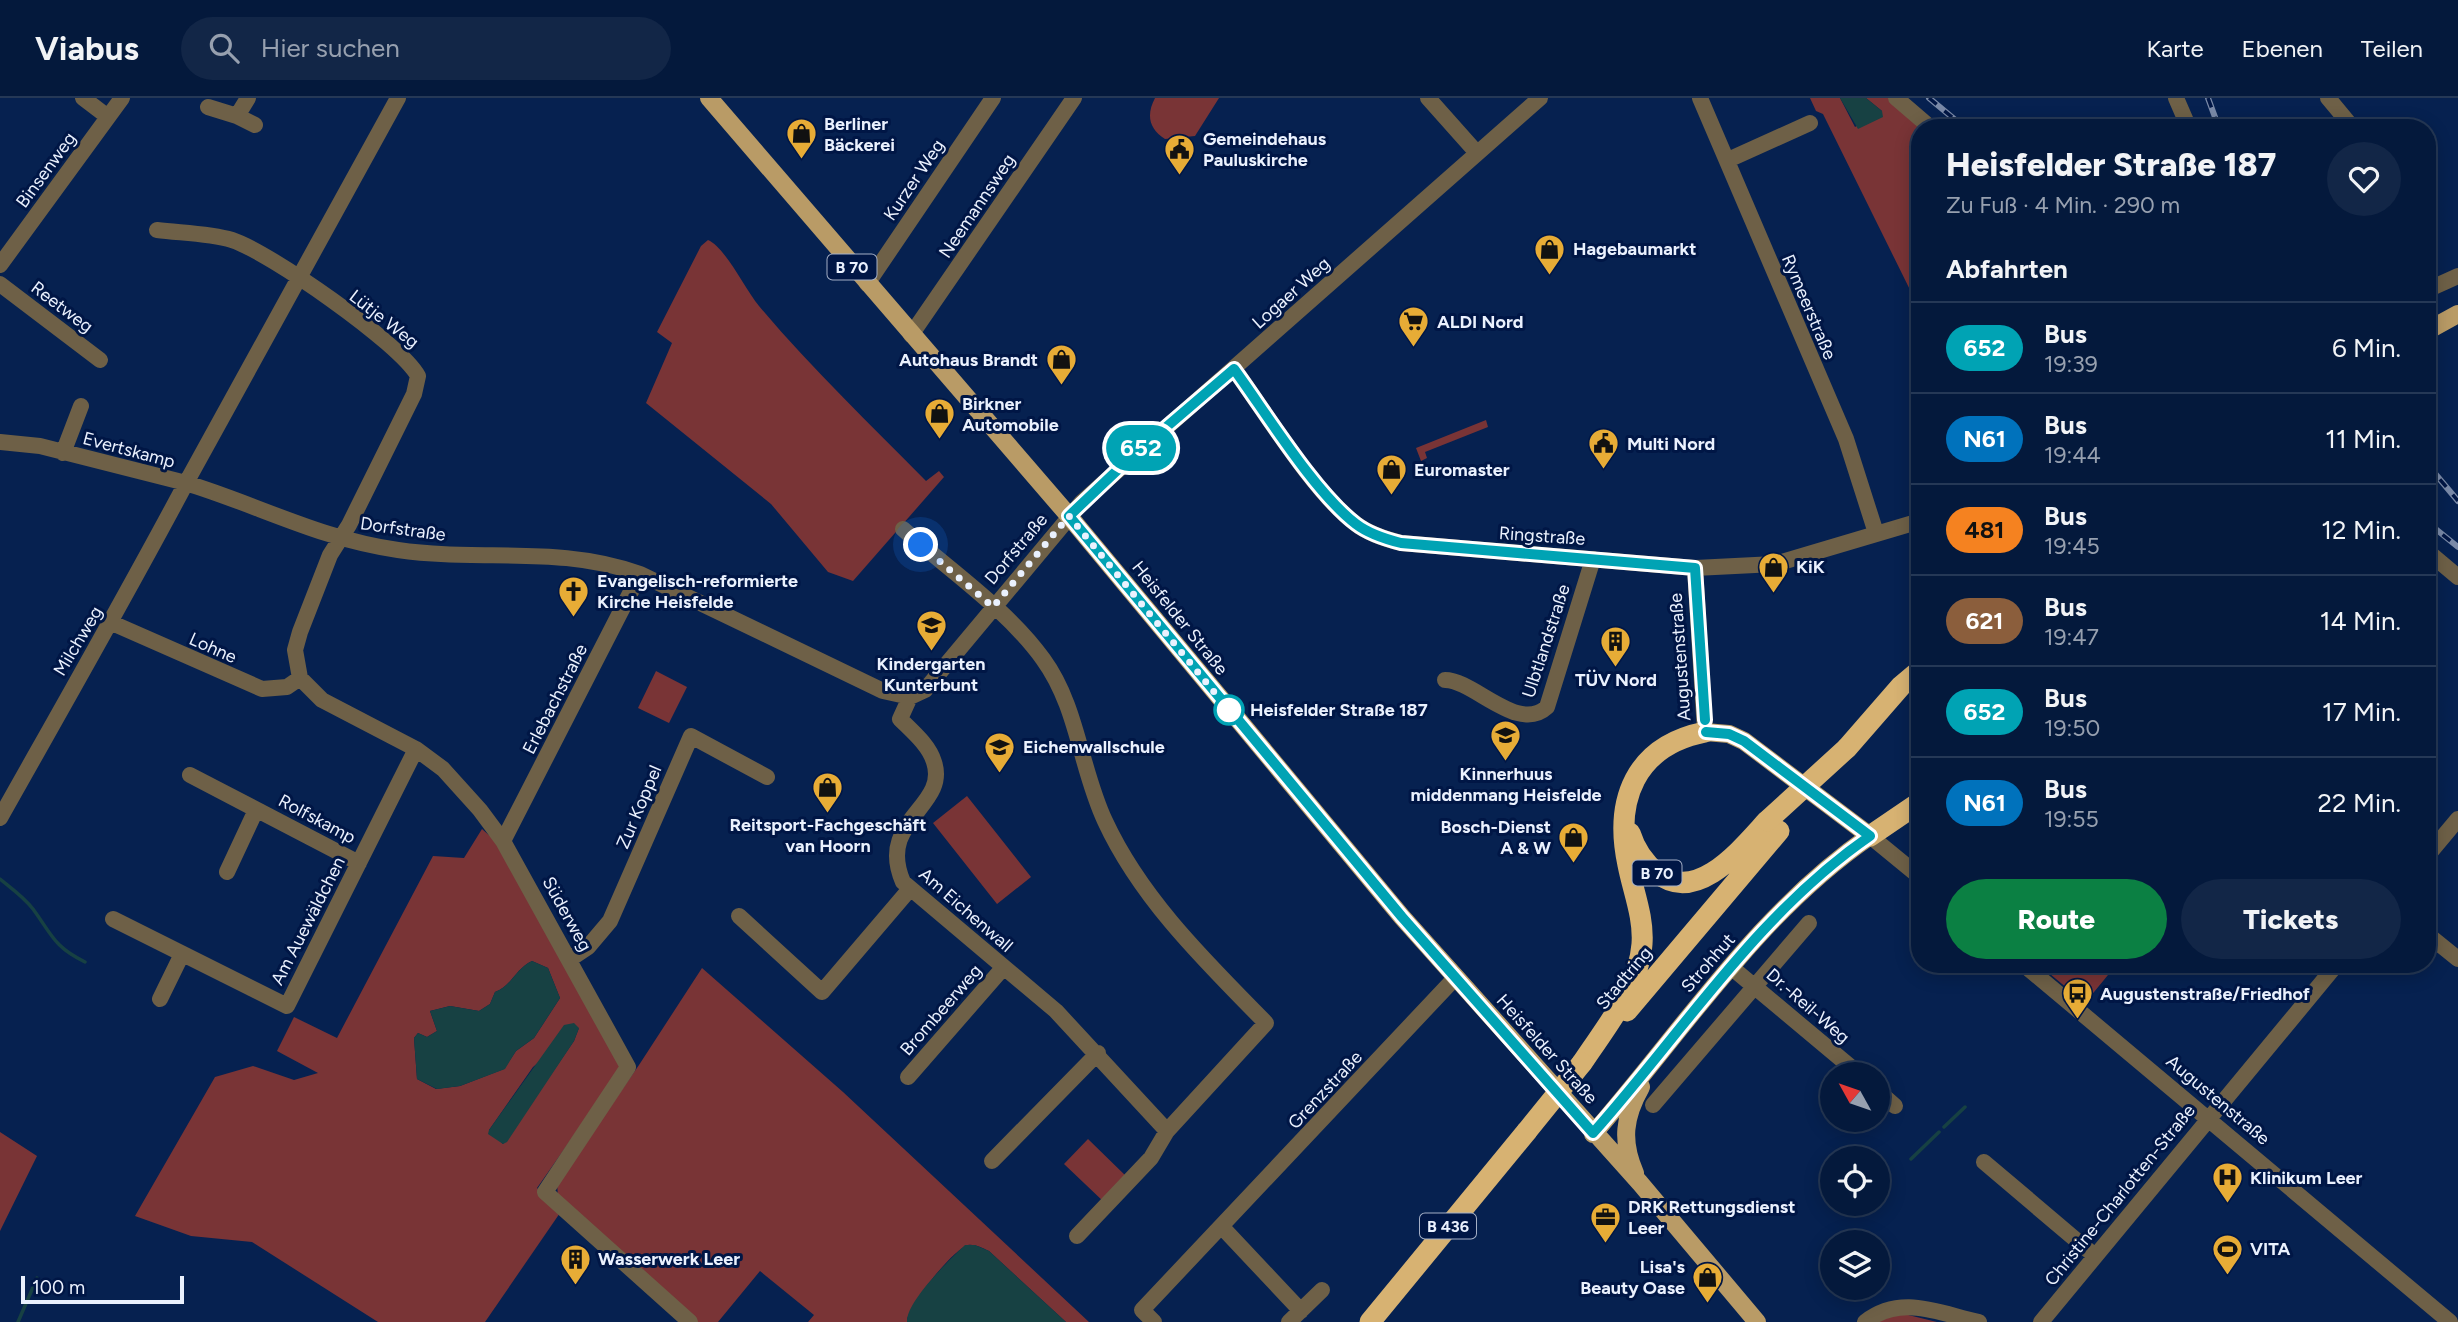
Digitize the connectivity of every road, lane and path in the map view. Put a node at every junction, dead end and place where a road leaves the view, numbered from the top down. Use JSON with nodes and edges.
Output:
{"nodes":[{"id":1,"x":83,"y":98,"type":"edge"},
{"id":2,"x":122,"y":98,"type":"edge"},
{"id":3,"x":248,"y":98,"type":"edge"},
{"id":4,"x":398,"y":98,"type":"edge"},
{"id":5,"x":709,"y":98,"type":"edge"},
{"id":6,"x":993,"y":98,"type":"edge"},
{"id":7,"x":1074,"y":98,"type":"edge"},
{"id":8,"x":1428,"y":98,"type":"edge"},
{"id":9,"x":1540,"y":98,"type":"edge"},
{"id":10,"x":1700,"y":98,"type":"edge"},
{"id":11,"x":1896,"y":98,"type":"edge"},
{"id":12,"x":2176,"y":98,"type":"edge"},
{"id":13,"x":2328,"y":98,"type":"edge"},
{"id":14,"x":208,"y":107,"type":"dead end"},
{"id":15,"x":237,"y":116,"type":"junction"},
{"id":16,"x":108,"y":117,"type":"junction"},
{"id":17,"x":1920,"y":119,"type":"edge"},
{"id":18,"x":2185,"y":119,"type":"edge"},
{"id":19,"x":2346,"y":119,"type":"edge"},
{"id":20,"x":1810,"y":123,"type":"dead end"},
{"id":21,"x":255,"y":125,"type":"dead end"},
{"id":22,"x":1477,"y":153,"type":"junction"},
{"id":23,"x":1728,"y":160,"type":"junction"},
{"id":24,"x":157,"y":230,"type":"dead end"},
{"id":25,"x":0,"y":265,"type":"edge"},
{"id":26,"x":2458,"y":276,"type":"edge"},
{"id":27,"x":297,"y":277,"type":"junction"},
{"id":28,"x":0,"y":284,"type":"edge"},
{"id":29,"x":867,"y":284,"type":"junction"},
{"id":30,"x":2436,"y":286,"type":"edge"},
{"id":31,"x":2458,"y":314,"type":"edge"},
{"id":32,"x":2436,"y":326,"type":"edge"},
{"id":33,"x":911,"y":335,"type":"junction"},
{"id":34,"x":100,"y":360,"type":"dead end"},
{"id":35,"x":1234,"y":369,"type":"junction"},
{"id":36,"x":81,"y":406,"type":"dead end"},
{"id":37,"x":0,"y":442,"type":"edge"},
{"id":38,"x":63,"y":453,"type":"junction"},
{"id":39,"x":186,"y":483,"type":"junction"},
{"id":40,"x":1069,"y":516,"type":"junction"},
{"id":41,"x":1911,"y":523,"type":"edge"},
{"id":42,"x":903,"y":529,"type":"dead end"},
{"id":43,"x":1876,"y":533,"type":"junction"},
{"id":44,"x":339,"y":539,"type":"junction"},
{"id":45,"x":1593,"y":559,"type":"junction"},
{"id":46,"x":2436,"y":559,"type":"edge"},
{"id":47,"x":1695,"y":568,"type":"junction"},
{"id":48,"x":640,"y":574,"type":"junction"},
{"id":49,"x":2458,"y":577,"type":"edge"},
{"id":50,"x":993,"y":607,"type":"junction"},
{"id":51,"x":112,"y":623,"type":"junction"},
{"id":52,"x":300,"y":678,"type":"junction"},
{"id":53,"x":1911,"y":678,"type":"edge"},
{"id":54,"x":1445,"y":680,"type":"dead end"},
{"id":55,"x":910,"y":697,"type":"junction"},
{"id":56,"x":1706,"y":732,"type":"junction"},
{"id":57,"x":416,"y":749,"type":"junction"},
{"id":58,"x":190,"y":775,"type":"dead end"},
{"id":59,"x":767,"y":777,"type":"dead end"},
{"id":60,"x":1625,"y":807,"type":"junction"},
{"id":61,"x":1911,"y":808,"type":"edge"},
{"id":62,"x":256,"y":810,"type":"junction"},
{"id":63,"x":0,"y":818,"type":"edge"},
{"id":64,"x":2458,"y":819,"type":"edge"},
{"id":65,"x":1773,"y":826,"type":"junction"},
{"id":66,"x":1870,"y":836,"type":"junction"},
{"id":67,"x":503,"y":841,"type":"junction"},
{"id":68,"x":2436,"y":845,"type":"edge"},
{"id":69,"x":359,"y":863,"type":"junction"},
{"id":70,"x":1911,"y":870,"type":"edge"},
{"id":71,"x":227,"y":872,"type":"dead end"},
{"id":72,"x":909,"y":890,"type":"junction"},
{"id":73,"x":739,"y":916,"type":"dead end"},
{"id":74,"x":114,"y":919,"type":"dead end"},
{"id":75,"x":1809,"y":923,"type":"dead end"},
{"id":76,"x":2436,"y":941,"type":"edge"},
{"id":77,"x":182,"y":954,"type":"junction"},
{"id":78,"x":2458,"y":959,"type":"edge"},
{"id":79,"x":570,"y":960,"type":"junction"},
{"id":80,"x":1731,"y":967,"type":"junction"},
{"id":81,"x":1003,"y":968,"type":"junction"},
{"id":82,"x":2034,"y":973,"type":"edge"},
{"id":83,"x":2330,"y":973,"type":"edge"},
{"id":84,"x":1455,"y":978,"type":"junction"},
{"id":85,"x":1755,"y":985,"type":"junction"},
{"id":86,"x":160,"y":999,"type":"dead end"},
{"id":87,"x":1663,"y":1047,"type":"junction"},
{"id":88,"x":1098,"y":1053,"type":"junction"},
{"id":89,"x":1844,"y":1062,"type":"edge"},
{"id":90,"x":1582,"y":1063,"type":"junction"},
{"id":91,"x":908,"y":1077,"type":"dead end"},
{"id":92,"x":1890,"y":1102,"type":"edge"},
{"id":93,"x":1653,"y":1105,"type":"dead end"},
{"id":94,"x":1895,"y":1106,"type":"dead end"},
{"id":95,"x":2208,"y":1119,"type":"junction"},
{"id":96,"x":1167,"y":1131,"type":"junction"},
{"id":97,"x":1593,"y":1133,"type":"junction"},
{"id":98,"x":992,"y":1161,"type":"dead end"},
{"id":99,"x":1984,"y":1163,"type":"dead end"},
{"id":100,"x":1640,"y":1183,"type":"junction"},
{"id":101,"x":1222,"y":1227,"type":"junction"},
{"id":102,"x":1077,"y":1236,"type":"dead end"},
{"id":103,"x":2095,"y":1256,"type":"junction"},
{"id":104,"x":1322,"y":1290,"type":"dead end"},
{"id":105,"x":1295,"y":1316,"type":"edge"},
{"id":106,"x":690,"y":1322,"type":"edge"},
{"id":107,"x":1154,"y":1322,"type":"edge"},
{"id":108,"x":1370,"y":1322,"type":"edge"},
{"id":109,"x":1757,"y":1322,"type":"edge"},
{"id":110,"x":1865,"y":1322,"type":"edge"},
{"id":111,"x":1979,"y":1322,"type":"edge"},
{"id":112,"x":2041,"y":1322,"type":"edge"},
{"id":113,"x":2450,"y":1322,"type":"edge"}],
"edges":[{"from":1,"to":16,"type":"street"},
{"from":2,"to":16,"type":"street","name":"Binsenweg"},
{"from":3,"to":15,"type":"street"},
{"from":4,"to":27,"type":"street"},
{"from":5,"to":29,"type":"main road","name":"Heisfelder Straße","number":"B 70"},
{"from":6,"to":29,"type":"street","name":"Kurzer Weg"},
{"from":7,"to":33,"type":"street","name":"Neemannsweg"},
{"from":8,"to":22,"type":"street"},
{"from":9,"to":22,"type":"street","name":"Logaer Weg"},
{"from":10,"to":23,"type":"street","name":"Rymeerstraße"},
{"from":11,"to":17,"type":"street"},
{"from":12,"to":18,"type":"street"},
{"from":13,"to":19,"type":"street"},
{"from":14,"to":15,"type":"street"},
{"from":15,"to":21,"type":"street"},
{"from":16,"to":25,"type":"street","name":"Binsenweg"},
{"from":20,"to":23,"type":"street"},
{"from":22,"to":35,"type":"street","name":"Logaer Weg"},
{"from":23,"to":43,"type":"street","name":"Rymeerstraße"},
{"from":24,"to":27,"type":"street","name":"Lütje Weg"},
{"from":26,"to":30,"type":"street"},
{"from":27,"to":39,"type":"street"},
{"from":27,"to":44,"type":"street","name":"Lütje Weg"},
{"from":28,"to":34,"type":"street","name":"Reetweg"},
{"from":29,"to":33,"type":"main road","name":"Heisfelder Straße","number":"B 70"},
{"from":31,"to":32,"type":"main road"},
{"from":33,"to":40,"type":"main road","name":"Heisfelder Straße","number":"B 70"},
{"from":35,"to":40,"type":"street","name":"Logaer Weg"},
{"from":35,"to":45,"type":"street","name":"Ringstraße"},
{"from":36,"to":38,"type":"street","name":"Evertskamp"},
{"from":37,"to":38,"type":"street","name":"Evertskamp"},
{"from":38,"to":39,"type":"street","name":"Evertskamp"},
{"from":39,"to":44,"type":"street","name":"Dorfstraße"},
{"from":39,"to":51,"type":"street","name":"Milchweg"},
{"from":40,"to":50,"type":"street","name":"Dorfstraße"},
{"from":40,"to":84,"type":"main road","name":"Heisfelder Straße","number":"B 70"},
{"from":41,"to":43,"type":"street","name":"Ringstraße"},
{"from":42,"to":50,"type":"street","name":"Dorfstraße"},
{"from":43,"to":47,"type":"street","name":"Ringstraße"},
{"from":44,"to":48,"type":"street","name":"Dorfstraße"},
{"from":44,"to":52,"type":"street"},
{"from":45,"to":47,"type":"street","name":"Ringstraße"},
{"from":45,"to":54,"type":"street","name":"Ulbtlandstraße"},
{"from":46,"to":49,"type":"street"},
{"from":47,"to":56,"type":"street","name":"Augustenstraße"},
{"from":48,"to":55,"type":"street","name":"Dorfstraße"},
{"from":48,"to":67,"type":"street","name":"Erlebachstraße"},
{"from":50,"to":55,"type":"street","name":"Dorfstraße"},
{"from":50,"to":96,"type":"street"},
{"from":51,"to":52,"type":"street","name":"Lohne"},
{"from":51,"to":63,"type":"street","name":"Milchweg"},
{"from":52,"to":57,"type":"street","name":"Süderweg"},
{"from":53,"to":65,"type":"highway","number":"B 70","bridge":true},
{"from":55,"to":72,"type":"street","name":"Am Eichenwall"},
{"from":56,"to":60,"type":"highway"},
{"from":56,"to":66,"type":"main road","name":"Augustenstraße"},
{"from":57,"to":67,"type":"street","name":"Süderweg"},
{"from":57,"to":69,"type":"street","name":"Am Auewäldchen"},
{"from":58,"to":62,"type":"street","name":"Rolfskamp"},
{"from":59,"to":79,"type":"street","name":"Zur Koppel"},
{"from":60,"to":65,"type":"highway","number":"B 70"},
{"from":60,"to":90,"type":"highway"},
{"from":61,"to":66,"type":"highway"},
{"from":62,"to":69,"type":"street","name":"Rolfskamp"},
{"from":62,"to":71,"type":"street","name":"Rolfskamp"},
{"from":64,"to":68,"type":"street"},
{"from":65,"to":90,"type":"highway","name":"Stadtring","number":"B 436"},
{"from":66,"to":70,"type":"street","name":"Augustenstraße"},
{"from":66,"to":80,"type":"main road","name":"Strohhut"},
{"from":67,"to":79,"type":"street","name":"Süderweg"},
{"from":69,"to":77,"type":"street","name":"Am Auewäldchen"},
{"from":72,"to":73,"type":"street"},
{"from":72,"to":81,"type":"street","name":"Am Eichenwall"},
{"from":74,"to":77,"type":"street","name":"Am Auewäldchen"},
{"from":75,"to":85,"type":"street"},
{"from":76,"to":78,"type":"street"},
{"from":77,"to":86,"type":"street"},
{"from":79,"to":106,"type":"street","name":"Süderweg"},
{"from":80,"to":85,"type":"street","name":"Dr.-Reil-Weg"},
{"from":80,"to":87,"type":"main road","name":"Strohhut"},
{"from":81,"to":88,"type":"street","name":"Am Eichenwall"},
{"from":81,"to":91,"type":"street","name":"Brombeerweg"},
{"from":82,"to":95,"type":"street","name":"Augustenstraße"},
{"from":83,"to":95,"type":"street","name":"Christine-Charlotten-Straße"},
{"from":84,"to":97,"type":"main road","name":"Heisfelder Straße","number":"B 70"},
{"from":84,"to":101,"type":"street","name":"Grenzstraße"},
{"from":85,"to":89,"type":"street","name":"Dr.-Reil-Weg"},
{"from":85,"to":93,"type":"street"},
{"from":87,"to":97,"type":"main road","name":"Strohhut"},
{"from":87,"to":100,"type":"main road"},
{"from":88,"to":96,"type":"street","name":"Am Eichenwall"},
{"from":88,"to":98,"type":"street"},
{"from":90,"to":108,"type":"highway","name":"Stadtring","number":"B 436","bridge":true},
{"from":92,"to":94,"type":"street"},
{"from":95,"to":103,"type":"street","name":"Christine-Charlotten-Straße"},
{"from":95,"to":113,"type":"street","name":"Augustenstraße"},
{"from":96,"to":102,"type":"street"},
{"from":97,"to":100,"type":"main road","name":"Heisfelder Straße"},
{"from":99,"to":103,"type":"street"},
{"from":100,"to":109,"type":"main road","name":"Heisfelder Straße"},
{"from":101,"to":105,"type":"street"},
{"from":101,"to":107,"type":"street","name":"Grenzstraße"},
{"from":103,"to":112,"type":"street","name":"Christine-Charlotten-Straße"},
{"from":104,"to":105,"type":"street"},
{"from":110,"to":111,"type":"street"}]}
